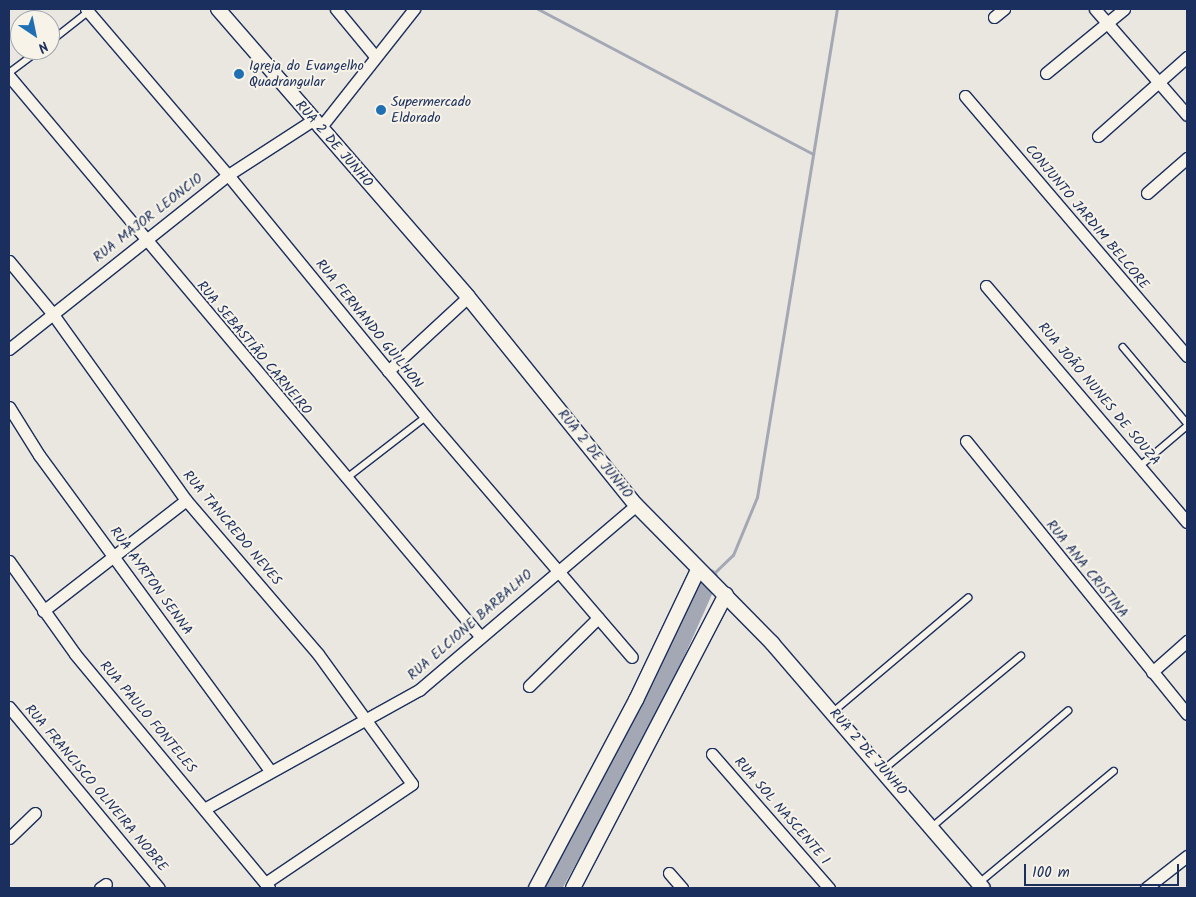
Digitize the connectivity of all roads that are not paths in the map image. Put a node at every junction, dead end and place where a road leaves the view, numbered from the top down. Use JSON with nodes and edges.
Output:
{"nodes":[{"id":1,"x":218,"y":9,"type":"edge"},
{"id":2,"x":336,"y":9,"type":"edge"},
{"id":3,"x":414,"y":9,"type":"edge"},
{"id":4,"x":1004,"y":9,"type":"edge"},
{"id":5,"x":1095,"y":9,"type":"edge"},
{"id":6,"x":1124,"y":9,"type":"edge"},
{"id":7,"x":87,"y":11,"type":"edge"},
{"id":8,"x":994,"y":17,"type":"dead end"},
{"id":9,"x":1107,"y":23,"type":"junction"},
{"id":10,"x":60,"y":34,"type":"edge"},
{"id":11,"x":374,"y":55,"type":"junction"},
{"id":12,"x":1187,"y":58,"type":"edge"},
{"id":13,"x":27,"y":60,"type":"edge"},
{"id":14,"x":1046,"y":73,"type":"dead end"},
{"id":15,"x":9,"y":75,"type":"edge"},
{"id":16,"x":1159,"y":82,"type":"junction"},
{"id":17,"x":965,"y":96,"type":"dead end"},
{"id":18,"x":1187,"y":115,"type":"edge"},
{"id":19,"x":316,"y":124,"type":"junction"},
{"id":20,"x":1098,"y":136,"type":"dead end"},
{"id":21,"x":1187,"y":158,"type":"edge"},
{"id":22,"x":228,"y":175,"type":"junction"},
{"id":23,"x":1147,"y":193,"type":"dead end"},
{"id":24,"x":145,"y":241,"type":"junction"},
{"id":25,"x":9,"y":262,"type":"edge"},
{"id":26,"x":986,"y":286,"type":"dead end"},
{"id":27,"x":468,"y":297,"type":"junction"},
{"id":28,"x":52,"y":313,"type":"junction"},
{"id":29,"x":1123,"y":347,"type":"dead end"},
{"id":30,"x":9,"y":349,"type":"edge"},
{"id":31,"x":1187,"y":356,"type":"edge"},
{"id":32,"x":388,"y":370,"type":"junction"},
{"id":33,"x":9,"y":407,"type":"edge"},
{"id":34,"x":426,"y":417,"type":"junction"},
{"id":35,"x":1187,"y":424,"type":"edge"},
{"id":36,"x":966,"y":441,"type":"dead end"},
{"id":37,"x":1140,"y":466,"type":"junction"},
{"id":38,"x":345,"y":479,"type":"junction"},
{"id":39,"x":186,"y":500,"type":"junction"},
{"id":40,"x":636,"y":505,"type":"junction"},
{"id":41,"x":1187,"y":522,"type":"edge"},
{"id":42,"x":115,"y":558,"type":"junction"},
{"id":43,"x":9,"y":561,"type":"edge"},
{"id":44,"x":557,"y":569,"type":"junction"},
{"id":45,"x":698,"y":570,"type":"junction"},
{"id":46,"x":726,"y":594,"type":"junction"},
{"id":47,"x":968,"y":598,"type":"dead end"},
{"id":48,"x":43,"y":611,"type":"junction"},
{"id":49,"x":598,"y":618,"type":"junction"},
{"id":50,"x":480,"y":636,"type":"junction"},
{"id":51,"x":1187,"y":641,"type":"edge"},
{"id":52,"x":1021,"y":656,"type":"dead end"},
{"id":53,"x":632,"y":657,"type":"dead end"},
{"id":54,"x":1152,"y":672,"type":"junction"},
{"id":55,"x":529,"y":686,"type":"dead end"},
{"id":56,"x":9,"y":707,"type":"edge"},
{"id":57,"x":1068,"y":711,"type":"dead end"},
{"id":58,"x":833,"y":712,"type":"junction"},
{"id":59,"x":1187,"y":714,"type":"edge"},
{"id":60,"x":367,"y":720,"type":"junction"},
{"id":61,"x":712,"y":754,"type":"dead end"},
{"id":62,"x":883,"y":770,"type":"junction"},
{"id":63,"x":270,"y":771,"type":"junction"},
{"id":64,"x":1114,"y":771,"type":"dead end"},
{"id":65,"x":206,"y":808,"type":"junction"},
{"id":66,"x":35,"y":813,"type":"dead end"},
{"id":67,"x":932,"y":827,"type":"junction"},
{"id":68,"x":9,"y":838,"type":"edge"},
{"id":69,"x":1187,"y":856,"type":"edge"},
{"id":70,"x":669,"y":874,"type":"dead end"},
{"id":71,"x":267,"y":886,"type":"edge"},
{"id":72,"x":981,"y":886,"type":"edge"},
{"id":73,"x":160,"y":888,"type":"edge"},
{"id":74,"x":536,"y":888,"type":"edge"},
{"id":75,"x":573,"y":888,"type":"edge"},
{"id":76,"x":682,"y":888,"type":"edge"},
{"id":77,"x":829,"y":888,"type":"edge"},
{"id":78,"x":1146,"y":888,"type":"edge"}],
"edges":[{"from":1,"to":19,"type":"street","name":"RUA 2 DE JUNHO"},
{"from":2,"to":11,"type":"street"},
{"from":3,"to":11,"type":"street","name":"RUA MAJOR LEONCIO"},
{"from":4,"to":8,"type":"street"},
{"from":5,"to":9,"type":"street"},
{"from":6,"to":9,"type":"street"},
{"from":7,"to":10,"type":"lane"},
{"from":7,"to":22,"type":"street","name":"RUA FERNANDO GUILHON"},
{"from":9,"to":14,"type":"street"},
{"from":9,"to":16,"type":"street"},
{"from":11,"to":19,"type":"street","name":"RUA MAJOR LEONCIO"},
{"from":12,"to":16,"type":"street"},
{"from":13,"to":15,"type":"lane"},
{"from":15,"to":24,"type":"street","name":"RUA SEBASTIÃO CARNEIRO"},
{"from":16,"to":18,"type":"street"},
{"from":16,"to":20,"type":"street"},
{"from":17,"to":31,"type":"street","name":"CONJUNTO JARDIM BELCORE"},
{"from":19,"to":22,"type":"street","name":"RUA MAJOR LEONCIO"},
{"from":19,"to":27,"type":"street","name":"RUA 2 DE JUNHO"},
{"from":21,"to":23,"type":"street"},
{"from":22,"to":24,"type":"street","name":"RUA MAJOR LEONCIO"},
{"from":22,"to":32,"type":"street","name":"RUA FERNANDO GUILHON"},
{"from":24,"to":28,"type":"street","name":"RUA MAJOR LEONCIO"},
{"from":24,"to":38,"type":"street","name":"RUA SEBASTIÃO CARNEIRO"},
{"from":25,"to":28,"type":"street","name":"RUA TANCREDO NEVES"},
{"from":26,"to":37,"type":"street","name":"RUA JOÃO NUNES DE SOUZA"},
{"from":27,"to":32,"type":"street"},
{"from":27,"to":40,"type":"street","name":"RUA 2 DE JUNHO"},
{"from":28,"to":30,"type":"street","name":"RUA MAJOR LEONCIO"},
{"from":28,"to":39,"type":"street","name":"RUA TANCREDO NEVES"},
{"from":29,"to":35,"type":"lane"},
{"from":32,"to":34,"type":"street","name":"RUA FERNANDO GUILHON"},
{"from":33,"to":42,"type":"street","name":"RUA AYRTON SENNA"},
{"from":34,"to":38,"type":"lane"},
{"from":34,"to":44,"type":"street","name":"RUA FERNANDO GUILHON"},
{"from":35,"to":37,"type":"lane"},
{"from":36,"to":54,"type":"street","name":"RUA ANA CRISTINA"},
{"from":37,"to":41,"type":"street","name":"RUA JOÃO NUNES DE SOUZA"},
{"from":38,"to":50,"type":"street","name":"RUA SEBASTIÃO CARNEIRO"},
{"from":39,"to":42,"type":"street"},
{"from":39,"to":60,"type":"street","name":"RUA TANCREDO NEVES"},
{"from":40,"to":44,"type":"street","name":"RUA ELCIONE BARBALHO"},
{"from":40,"to":45,"type":"street","name":"RUA 2 DE JUNHO"},
{"from":42,"to":48,"type":"street"},
{"from":42,"to":63,"type":"street","name":"RUA AYRTON SENNA"},
{"from":43,"to":48,"type":"street","name":"RUA PAULO FONTELES"},
{"from":44,"to":49,"type":"street","name":"RUA FERNANDO GUILHON"},
{"from":44,"to":50,"type":"street","name":"RUA ELCIONE BARBALHO"},
{"from":45,"to":46,"type":"street","name":"RUA 2 DE JUNHO"},
{"from":45,"to":74,"type":"street"},
{"from":46,"to":58,"type":"street","name":"RUA 2 DE JUNHO"},
{"from":46,"to":75,"type":"street"},
{"from":47,"to":58,"type":"lane"},
{"from":48,"to":65,"type":"street","name":"RUA PAULO FONTELES"},
{"from":49,"to":53,"type":"street","name":"RUA FERNANDO GUILHON"},
{"from":49,"to":55,"type":"street"},
{"from":50,"to":60,"type":"street","name":"RUA ELCIONE BARBALHO"},
{"from":51,"to":54,"type":"street"},
{"from":52,"to":62,"type":"lane"},
{"from":54,"to":59,"type":"street","name":"RUA ANA CRISTINA"},
{"from":56,"to":73,"type":"street","name":"RUA FRANCISCO OLIVEIRA NOBRE"},
{"from":57,"to":67,"type":"lane"},
{"from":58,"to":62,"type":"street","name":"RUA 2 DE JUNHO"},
{"from":60,"to":63,"type":"street","name":"RUA ELCIONE BARBALHO"},
{"from":60,"to":71,"type":"street","name":"RUA TANCREDO NEVES"},
{"from":61,"to":77,"type":"street","name":"RUA SOL NASCENTE 1"},
{"from":62,"to":67,"type":"street","name":"RUA 2 DE JUNHO"},
{"from":63,"to":65,"type":"street","name":"RUA ELCIONE BARBALHO"},
{"from":64,"to":72,"type":"lane"},
{"from":65,"to":71,"type":"street","name":"RUA PAULO FONTELES"},
{"from":66,"to":68,"type":"street"},
{"from":67,"to":72,"type":"street","name":"RUA 2 DE JUNHO"},
{"from":69,"to":78,"type":"street"},
{"from":70,"to":76,"type":"street"}]}
